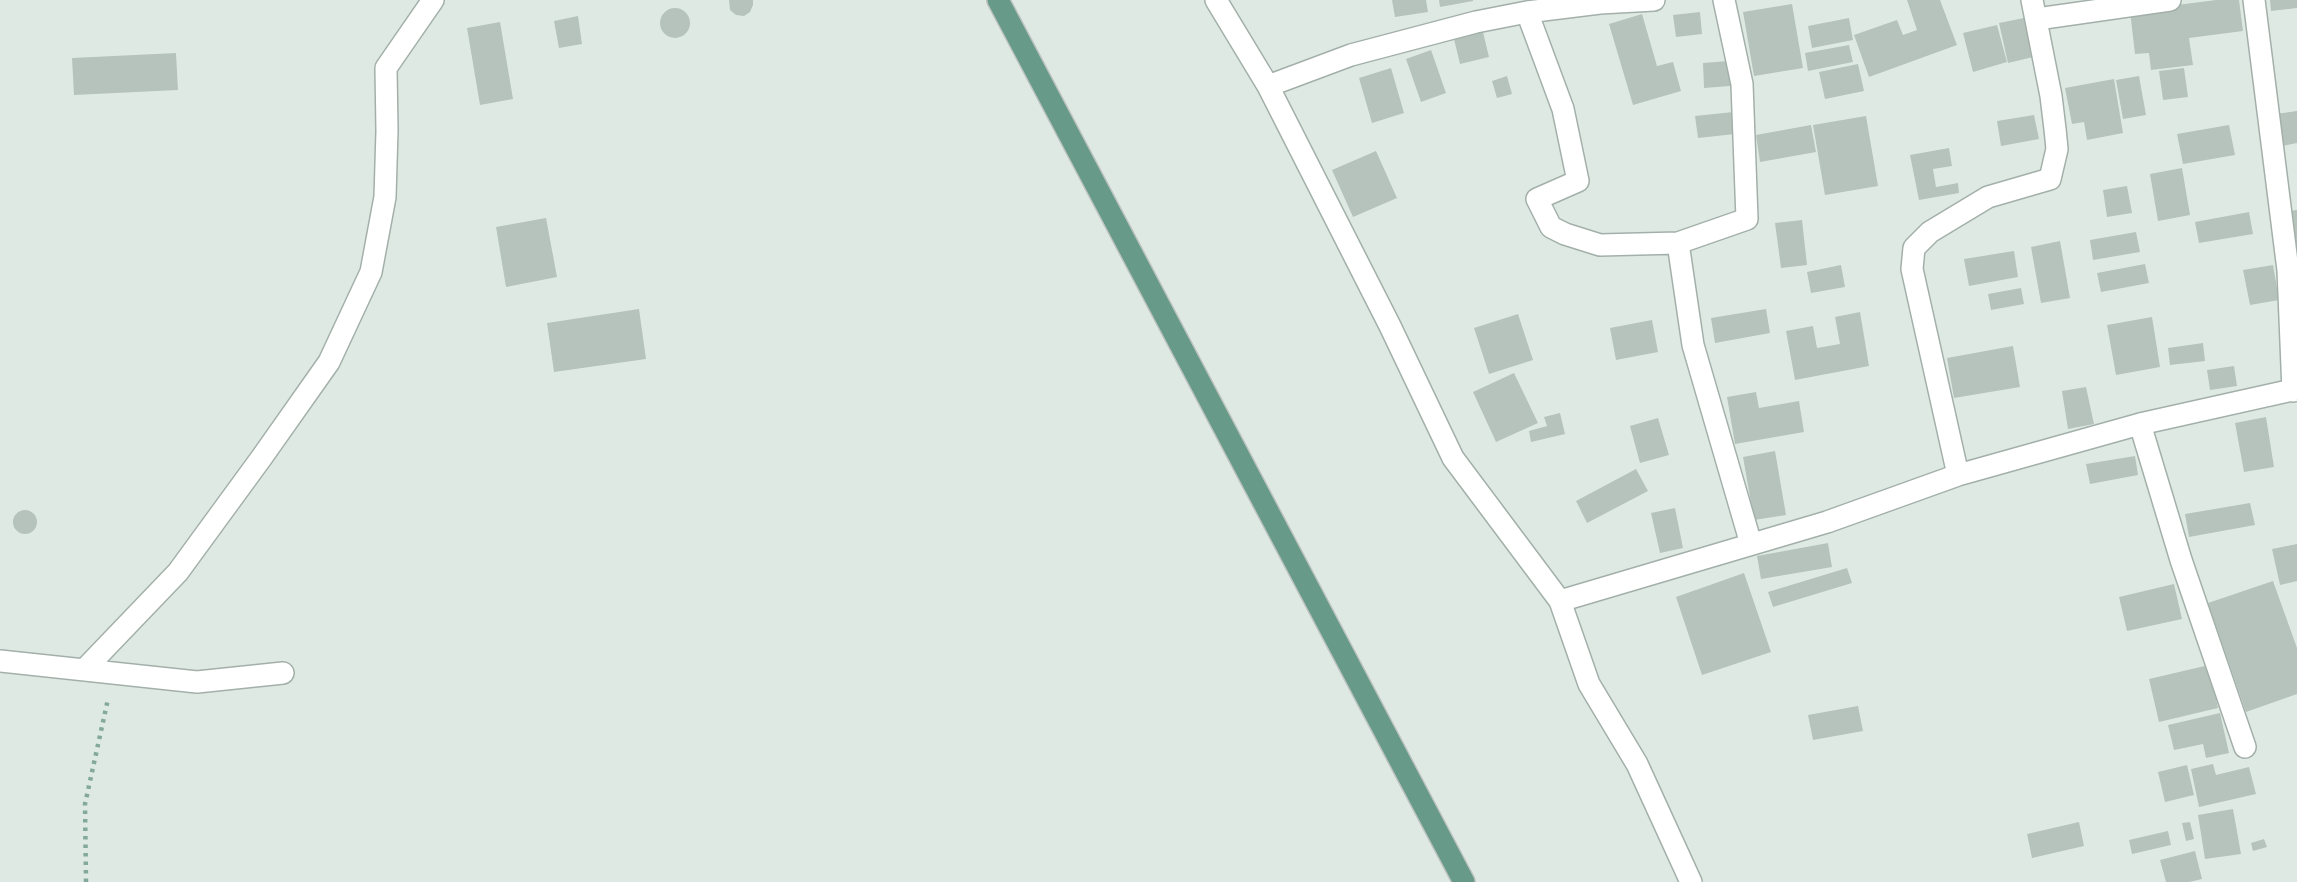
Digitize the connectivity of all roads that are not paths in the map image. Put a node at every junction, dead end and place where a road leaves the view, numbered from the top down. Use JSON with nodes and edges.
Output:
{"nodes":[{"id":1,"x":433,"y":0,"type":"edge"},
{"id":2,"x":998,"y":0,"type":"edge"},
{"id":3,"x":1216,"y":0,"type":"edge"},
{"id":4,"x":1654,"y":0,"type":"edge"},
{"id":5,"x":1724,"y":0,"type":"edge"},
{"id":6,"x":2170,"y":0,"type":"edge"},
{"id":7,"x":2254,"y":0,"type":"edge"},
{"id":8,"x":2034,"y":10,"type":"edge"},
{"id":9,"x":1527,"y":12,"type":"junction"},
{"id":10,"x":1268,"y":86,"type":"junction"},
{"id":11,"x":1678,"y":243,"type":"junction"},
{"id":12,"x":2295,"y":390,"type":"edge"},
{"id":13,"x":2140,"y":424,"type":"junction"},
{"id":14,"x":1958,"y":475,"type":"junction"},
{"id":15,"x":1751,"y":544,"type":"junction"},
{"id":16,"x":1560,"y":601,"type":"junction"},
{"id":17,"x":0,"y":660,"type":"edge"},
{"id":18,"x":85,"y":669,"type":"junction"},
{"id":19,"x":283,"y":673,"type":"dead end"},
{"id":20,"x":2245,"y":747,"type":"dead end"},
{"id":21,"x":1464,"y":882,"type":"edge"},
{"id":22,"x":1691,"y":882,"type":"edge"}],
"edges":[{"from":1,"to":18,"type":"street"},
{"from":2,"to":21,"type":"main road"},
{"from":3,"to":10,"type":"street"},
{"from":4,"to":9,"type":"street"},
{"from":5,"to":11,"type":"street"},
{"from":6,"to":8,"type":"street"},
{"from":7,"to":12,"type":"street"},
{"from":8,"to":14,"type":"street"},
{"from":9,"to":10,"type":"street"},
{"from":9,"to":11,"type":"street"},
{"from":10,"to":16,"type":"street"},
{"from":11,"to":15,"type":"street"},
{"from":12,"to":13,"type":"street"},
{"from":13,"to":14,"type":"street"},
{"from":13,"to":20,"type":"street"},
{"from":14,"to":15,"type":"street"},
{"from":15,"to":16,"type":"street"},
{"from":16,"to":22,"type":"street"},
{"from":17,"to":18,"type":"street"},
{"from":18,"to":19,"type":"street"}]}
